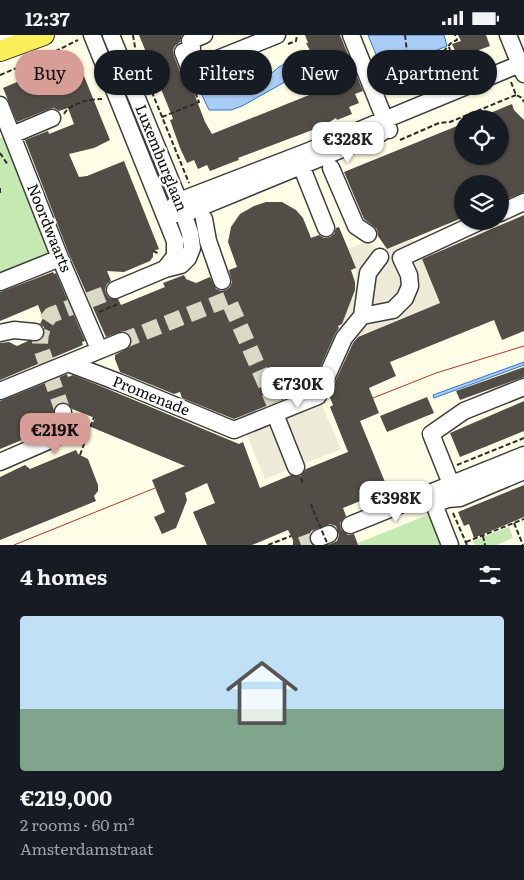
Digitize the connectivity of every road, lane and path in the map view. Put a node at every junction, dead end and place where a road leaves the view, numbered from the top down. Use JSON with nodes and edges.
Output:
{"nodes":[{"id":1,"x":11,"y":35,"type":"edge"},
{"id":2,"x":44,"y":35,"type":"edge"},
{"id":3,"x":111,"y":35,"type":"edge"},
{"id":4,"x":133,"y":35,"type":"edge"},
{"id":5,"x":204,"y":35,"type":"edge"},
{"id":6,"x":276,"y":35,"type":"edge"},
{"id":7,"x":351,"y":35,"type":"edge"},
{"id":8,"x":405,"y":35,"type":"edge"},
{"id":9,"x":455,"y":35,"type":"edge"},
{"id":10,"x":508,"y":35,"type":"edge"},
{"id":11,"x":86,"y":37,"type":"edge"},
{"id":12,"x":0,"y":42,"type":"edge"},
{"id":13,"x":449,"y":46,"type":"junction"},
{"id":14,"x":188,"y":50,"type":"edge"},
{"id":15,"x":239,"y":50,"type":"edge"},
{"id":16,"x":450,"y":50,"type":"edge"},
{"id":17,"x":0,"y":51,"type":"edge"},
{"id":18,"x":523,"y":69,"type":"edge"},
{"id":19,"x":0,"y":75,"type":"edge"},
{"id":20,"x":196,"y":95,"type":"edge"},
{"id":21,"x":102,"y":99,"type":"dead end"},
{"id":22,"x":0,"y":105,"type":"edge"},
{"id":23,"x":58,"y":117,"type":"joint"},
{"id":24,"x":162,"y":117,"type":"junction"},
{"id":25,"x":387,"y":125,"type":"junction"},
{"id":26,"x":12,"y":135,"type":"junction"},
{"id":27,"x":299,"y":161,"type":"junction"},
{"id":28,"x":331,"y":168,"type":"dead end"},
{"id":29,"x":0,"y":187,"type":"edge"},
{"id":30,"x":0,"y":194,"type":"edge"},
{"id":31,"x":524,"y":201,"type":"edge"},
{"id":32,"x":186,"y":203,"type":"junction"},
{"id":33,"x":509,"y":208,"type":"edge"},
{"id":34,"x":165,"y":214,"type":"junction"},
{"id":35,"x":204,"y":219,"type":"dead end"},
{"id":36,"x":326,"y":228,"type":"dead end"},
{"id":37,"x":462,"y":230,"type":"edge"},
{"id":38,"x":375,"y":245,"type":"junction"},
{"id":39,"x":153,"y":251,"type":"dead end"},
{"id":40,"x":60,"y":258,"type":"junction"},
{"id":41,"x":401,"y":258,"type":"junction"},
{"id":42,"x":164,"y":263,"type":"junction"},
{"id":43,"x":222,"y":281,"type":"dead end"},
{"id":44,"x":0,"y":283,"type":"edge"},
{"id":45,"x":115,"y":297,"type":"joint"},
{"id":46,"x":96,"y":313,"type":"dead end"},
{"id":47,"x":362,"y":316,"type":"junction"},
{"id":48,"x":35,"y":332,"type":"dead end"},
{"id":49,"x":0,"y":333,"type":"edge"},
{"id":50,"x":122,"y":341,"type":"tunnel mouth"},
{"id":51,"x":99,"y":349,"type":"junction"},
{"id":52,"x":68,"y":363,"type":"junction"},
{"id":53,"x":524,"y":387,"type":"edge"},
{"id":54,"x":0,"y":391,"type":"edge"},
{"id":55,"x":275,"y":410,"type":"junction"},
{"id":56,"x":63,"y":412,"type":"tunnel mouth"},
{"id":57,"x":94,"y":417,"type":"dead end"},
{"id":58,"x":524,"y":438,"type":"edge"},
{"id":59,"x":80,"y":455,"type":"dead end"},
{"id":60,"x":524,"y":455,"type":"edge"},
{"id":61,"x":0,"y":462,"type":"edge"},
{"id":62,"x":296,"y":467,"type":"dead end"},
{"id":63,"x":524,"y":471,"type":"edge"},
{"id":64,"x":449,"y":477,"type":"junction"},
{"id":65,"x":431,"y":498,"type":"junction"},
{"id":66,"x":311,"y":504,"type":"dead end"},
{"id":67,"x":524,"y":519,"type":"edge"},
{"id":68,"x":514,"y":523,"type":"junction"},
{"id":69,"x":350,"y":525,"type":"dead end"},
{"id":70,"x":291,"y":536,"type":"dead end"},
{"id":71,"x":483,"y":536,"type":"junction"},
{"id":72,"x":326,"y":539,"type":"edge"},
{"id":73,"x":458,"y":544,"type":"edge"},
{"id":74,"x":268,"y":545,"type":"edge"},
{"id":75,"x":485,"y":545,"type":"edge"},
{"id":76,"x":523,"y":545,"type":"edge"}],
"edges":[{"from":1,"to":12,"type":"street"},
{"from":2,"to":17,"type":"main road"},
{"from":3,"to":32,"type":"street","name":"Luxemburglaan"},
{"from":4,"to":24,"type":"path","name":"Luxemburglaan"},
{"from":5,"to":14,"type":"street"},
{"from":6,"to":15,"type":"street"},
{"from":7,"to":25,"type":"street"},
{"from":8,"to":13,"type":"path"},
{"from":9,"to":13,"type":"path"},
{"from":10,"to":18,"type":"street"},
{"from":11,"to":19,"type":"path"},
{"from":11,"to":34,"type":"street","name":"Luxemburglaan"},
{"from":13,"to":16,"type":"path"},
{"from":18,"to":25,"type":"street"},
{"from":20,"to":24,"type":"path"},
{"from":21,"to":23,"type":"path"},
{"from":22,"to":26,"type":"street","name":"Noordwaarts"},
{"from":23,"to":26,"type":"street"},
{"from":24,"to":32,"type":"path","name":"Luxemburglaan"},
{"from":25,"to":27,"type":"street"},
{"from":26,"to":40,"type":"street","name":"Noordwaarts"},
{"from":27,"to":32,"type":"street"},
{"from":27,"to":32,"type":"street"},
{"from":27,"to":36,"type":"street"},
{"from":28,"to":38,"type":"street"},
{"from":29,"to":30,"type":"path"},
{"from":31,"to":33,"type":"street"},
{"from":32,"to":34,"type":"street"},
{"from":32,"to":42,"type":"street","name":"Luxemburglaan"},
{"from":34,"to":42,"type":"street","name":"Luxemburglaan"},
{"from":35,"to":43,"type":"street"},
{"from":37,"to":41,"type":"street"},
{"from":38,"to":41,"type":"street"},
{"from":38,"to":47,"type":"street"},
{"from":39,"to":42,"type":"path"},
{"from":40,"to":44,"type":"street"},
{"from":40,"to":51,"type":"street","name":"Noordwaarts"},
{"from":41,"to":47,"type":"street"},
{"from":42,"to":45,"type":"street","name":"Luxemburglaan"},
{"from":45,"to":46,"type":"path"},
{"from":47,"to":55,"type":"street"},
{"from":48,"to":49,"type":"street"},
{"from":50,"to":51,"type":"street"},
{"from":51,"to":52,"type":"street"},
{"from":52,"to":54,"type":"street"},
{"from":52,"to":55,"type":"street","name":"Promenade"},
{"from":53,"to":64,"type":"street"},
{"from":55,"to":62,"type":"street"},
{"from":56,"to":61,"type":"street"},
{"from":57,"to":59,"type":"path"},
{"from":58,"to":64,"type":"path"},
{"from":60,"to":64,"type":"street"},
{"from":63,"to":65,"type":"street"},
{"from":64,"to":65,"type":"street"},
{"from":65,"to":69,"type":"street"},
{"from":65,"to":73,"type":"street"},
{"from":66,"to":72,"type":"path","bridge":true},
{"from":67,"to":68,"type":"path"},
{"from":68,"to":71,"type":"path"},
{"from":68,"to":76,"type":"path"},
{"from":70,"to":74,"type":"path"},
{"from":71,"to":73,"type":"path"},
{"from":71,"to":75,"type":"path"}]}
